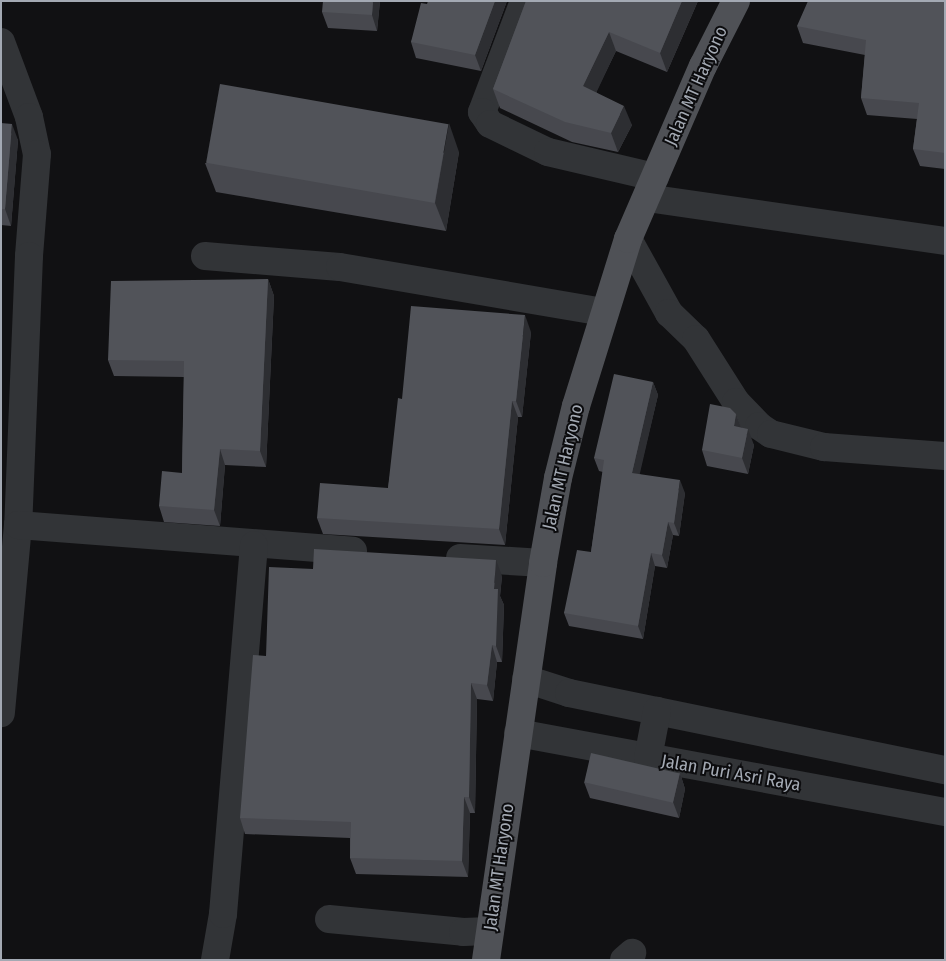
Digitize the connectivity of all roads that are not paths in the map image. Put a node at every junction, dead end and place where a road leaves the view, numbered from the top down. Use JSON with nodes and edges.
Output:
{"nodes":[{"id":1,"x":524,"y":1,"type":"edge"},
{"id":2,"x":736,"y":1,"type":"edge"},
{"id":3,"x":1,"y":42,"type":"edge"},
{"id":4,"x":651,"y":188,"type":"junction"},
{"id":5,"x":628,"y":239,"type":"junction"},
{"id":6,"x":945,"y":241,"type":"edge"},
{"id":7,"x":205,"y":256,"type":"dead end"},
{"id":8,"x":603,"y":312,"type":"junction"},
{"id":9,"x":945,"y":456,"type":"edge"},
{"id":10,"x":18,"y":525,"type":"junction"},
{"id":11,"x":254,"y":545,"type":"junction"},
{"id":12,"x":383,"y":553,"type":"edge"},
{"id":13,"x":433,"y":556,"type":"edge"},
{"id":14,"x":543,"y":563,"type":"junction"},
{"id":15,"x":526,"y":679,"type":"junction"},
{"id":16,"x":657,"y":711,"type":"junction"},
{"id":17,"x":1,"y":713,"type":"edge"},
{"id":18,"x":518,"y":733,"type":"junction"},
{"id":19,"x":648,"y":758,"type":"junction"},
{"id":20,"x":945,"y":770,"type":"edge"},
{"id":21,"x":945,"y":812,"type":"edge"},
{"id":22,"x":329,"y":919,"type":"dead end"},
{"id":23,"x":490,"y":931,"type":"junction"},
{"id":24,"x":215,"y":960,"type":"edge"},
{"id":25,"x":486,"y":960,"type":"edge"}],
"edges":[{"from":1,"to":4,"type":"street"},
{"from":2,"to":4,"type":"main road","name":"Jalan MT Haryono"},
{"from":3,"to":10,"type":"street"},
{"from":4,"to":5,"type":"main road","name":"Jalan MT Haryono"},
{"from":4,"to":6,"type":"street"},
{"from":5,"to":8,"type":"main road","name":"Jalan MT Haryono"},
{"from":5,"to":9,"type":"street"},
{"from":7,"to":8,"type":"street"},
{"from":8,"to":14,"type":"main road","name":"Jalan MT Haryono"},
{"from":10,"to":11,"type":"street"},
{"from":10,"to":17,"type":"street"},
{"from":11,"to":12,"type":"street"},
{"from":11,"to":24,"type":"street"},
{"from":13,"to":14,"type":"street"},
{"from":14,"to":15,"type":"main road","name":"Jalan MT Haryono"},
{"from":15,"to":16,"type":"street"},
{"from":15,"to":18,"type":"main road","name":"Jalan MT Haryono"},
{"from":16,"to":19,"type":"street"},
{"from":16,"to":20,"type":"street"},
{"from":18,"to":19,"type":"street","name":"Jalan Puri Asri Raya"},
{"from":18,"to":23,"type":"main road","name":"Jalan MT Haryono"},
{"from":19,"to":21,"type":"street","name":"Jalan Puri Asri Raya"},
{"from":22,"to":23,"type":"street"},
{"from":23,"to":25,"type":"main road","name":"Jalan MT Haryono"}]}
